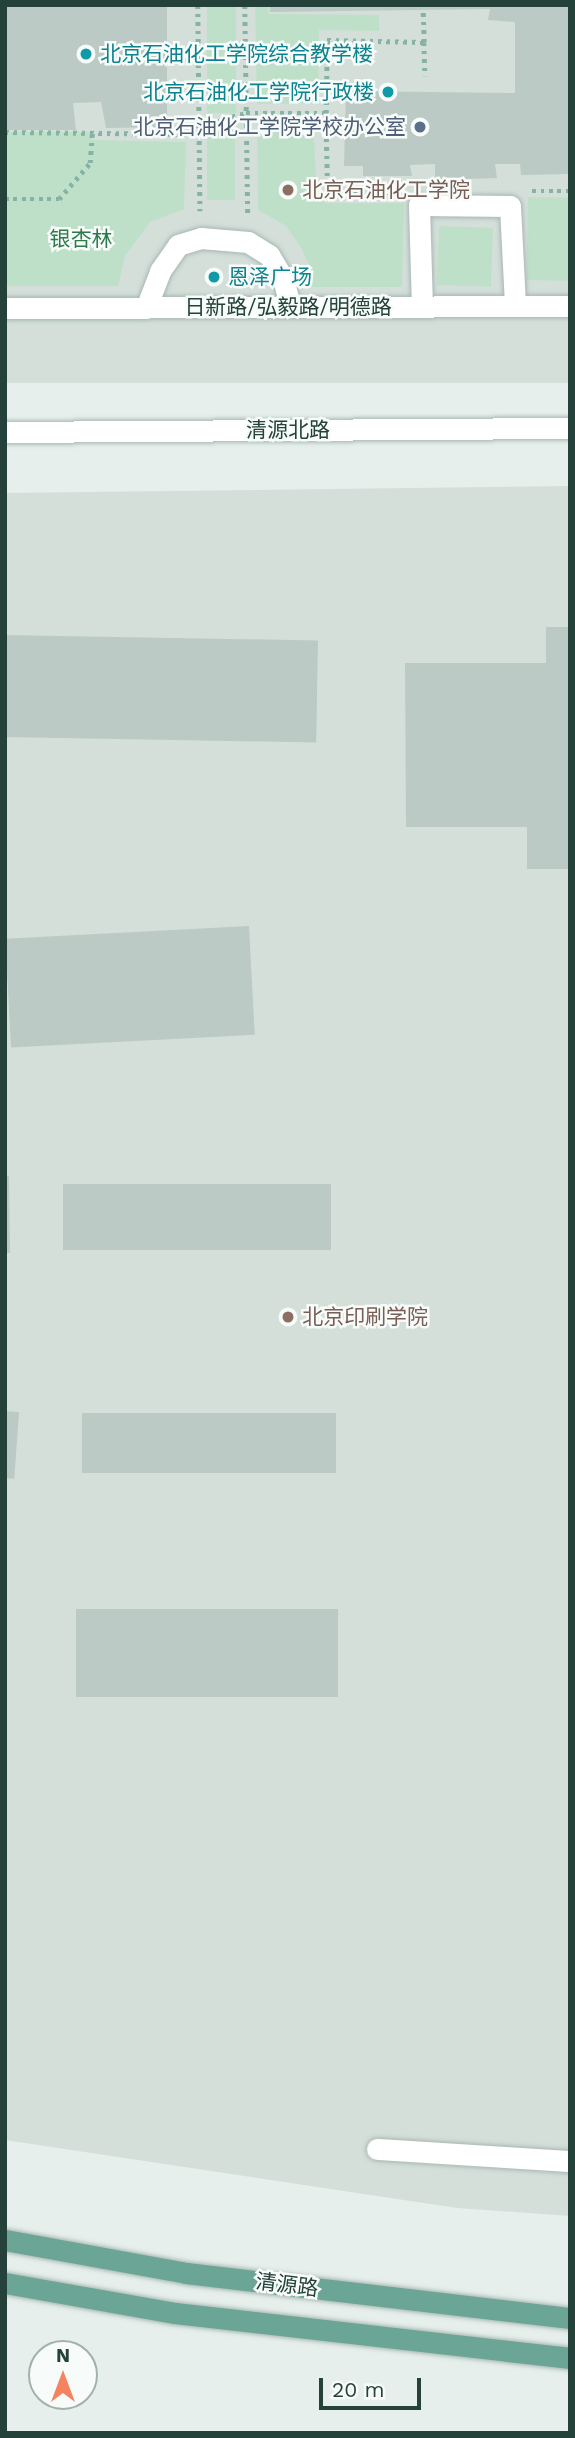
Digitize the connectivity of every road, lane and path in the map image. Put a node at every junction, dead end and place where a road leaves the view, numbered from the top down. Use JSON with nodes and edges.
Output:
{"nodes":[{"id":1,"x":198,"y":5,"type":"edge"},
{"id":2,"x":245,"y":5,"type":"edge"},
{"id":3,"x":423,"y":10,"type":"dead end"},
{"id":4,"x":424,"y":43,"type":"junction"},
{"id":5,"x":425,"y":76,"type":"dead end"},
{"id":6,"x":246,"y":113,"type":"junction"},
{"id":7,"x":326,"y":113,"type":"junction"},
{"id":8,"x":199,"y":125,"type":"junction"},
{"id":9,"x":5,"y":132,"type":"edge"},
{"id":10,"x":92,"y":132,"type":"junction"},
{"id":11,"x":199,"y":134,"type":"junction"},
{"id":12,"x":529,"y":191,"type":"dead end"},
{"id":13,"x":570,"y":191,"type":"edge"},
{"id":14,"x":408,"y":193,"type":"dead end"},
{"id":15,"x":5,"y":199,"type":"edge"},
{"id":16,"x":201,"y":238,"type":"junction"},
{"id":17,"x":248,"y":242,"type":"junction"},
{"id":18,"x":515,"y":306,"type":"junction"},
{"id":19,"x":570,"y":306,"type":"edge"},
{"id":20,"x":5,"y":307,"type":"edge"},
{"id":21,"x":146,"y":307,"type":"junction"},
{"id":22,"x":290,"y":307,"type":"junction"},
{"id":23,"x":422,"y":307,"type":"junction"},
{"id":24,"x":570,"y":428,"type":"edge"},
{"id":25,"x":5,"y":432,"type":"edge"},
{"id":26,"x":377,"y":2149,"type":"dead end"},
{"id":27,"x":570,"y":2161,"type":"edge"},
{"id":28,"x":5,"y":2240,"type":"edge"},
{"id":29,"x":5,"y":2283,"type":"edge"},
{"id":30,"x":570,"y":2318,"type":"edge"},
{"id":31,"x":570,"y":2358,"type":"edge"}],
"edges":[{"from":1,"to":8,"type":"path"},
{"from":2,"to":6,"type":"path"},
{"from":3,"to":4,"type":"path"},
{"from":4,"to":5,"type":"path"},
{"from":4,"to":7,"type":"path"},
{"from":6,"to":7,"type":"path"},
{"from":6,"to":8,"type":"path"},
{"from":6,"to":17,"type":"path"},
{"from":7,"to":14,"type":"path"},
{"from":8,"to":11,"type":"path"},
{"from":9,"to":10,"type":"path"},
{"from":10,"to":11,"type":"path"},
{"from":10,"to":15,"type":"path"},
{"from":11,"to":16,"type":"path"},
{"from":12,"to":13,"type":"path"},
{"from":16,"to":17,"type":"street"},
{"from":16,"to":21,"type":"street"},
{"from":17,"to":22,"type":"street"},
{"from":18,"to":19,"type":"street","name":"日新路/弘毅路/明德路"},
{"from":18,"to":23,"type":"street","name":"日新路/弘毅路/明德路"},
{"from":18,"to":23,"type":"street"},
{"from":20,"to":21,"type":"street","name":"日新路/弘毅路/明德路"},
{"from":21,"to":22,"type":"street","name":"日新路/弘毅路/明德路"},
{"from":22,"to":23,"type":"street","name":"日新路/弘毅路/明德路"},
{"from":24,"to":25,"type":"street","name":"清源北路"},
{"from":26,"to":27,"type":"street"},
{"from":28,"to":30,"type":"main road","name":"清源路"},
{"from":29,"to":31,"type":"main road","name":"清源路"}]}
